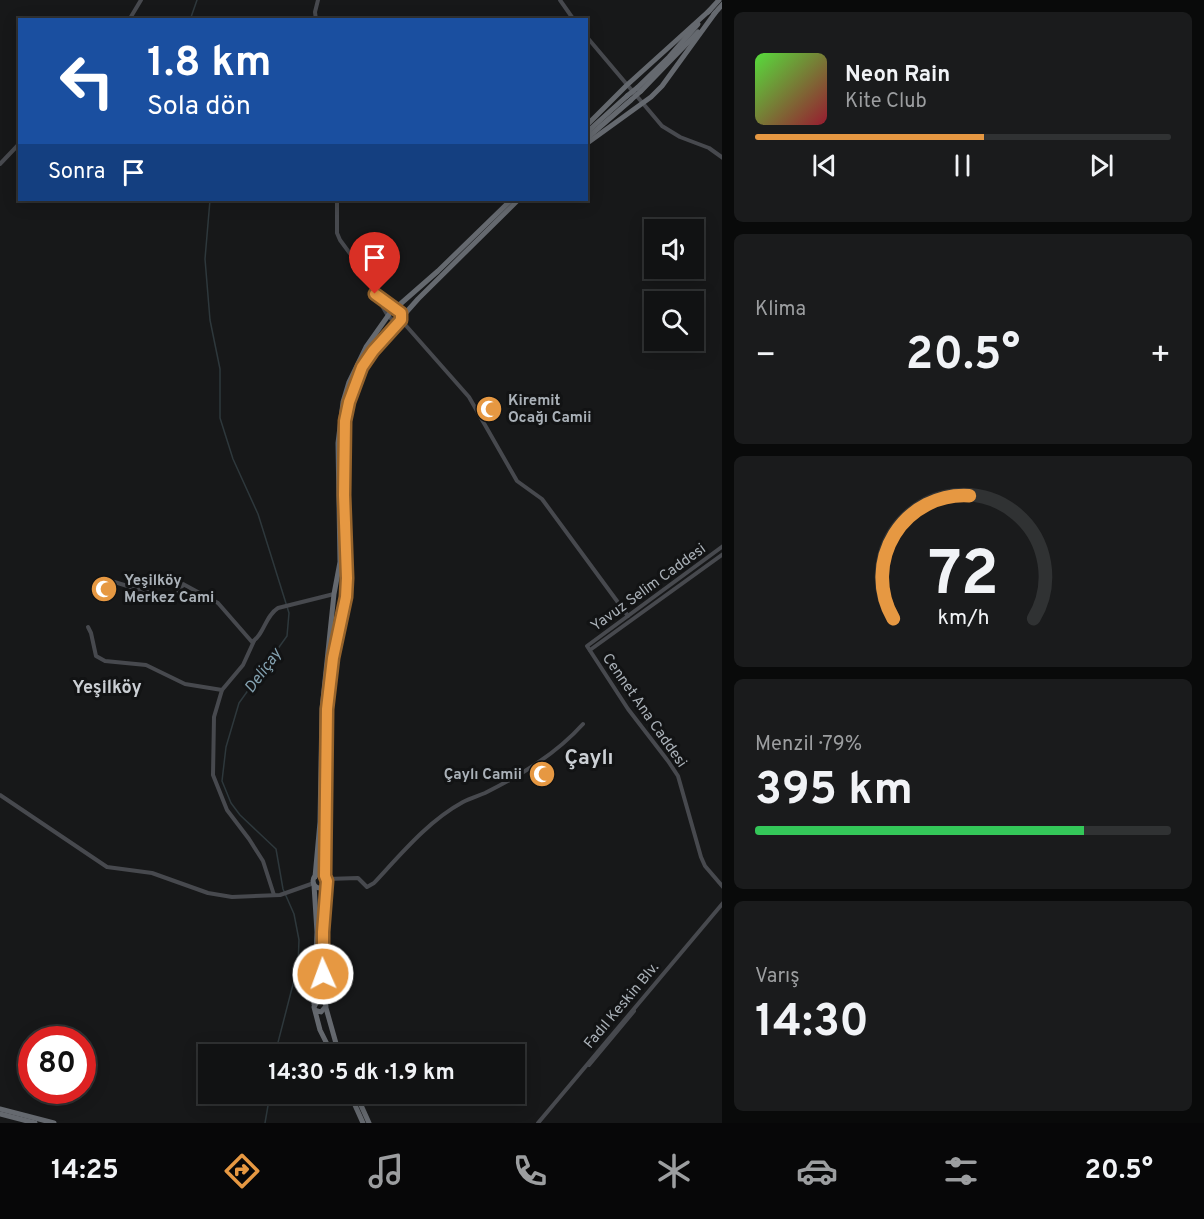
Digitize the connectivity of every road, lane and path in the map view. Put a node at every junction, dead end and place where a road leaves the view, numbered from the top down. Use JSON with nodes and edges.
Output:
{"nodes":[{"id":1,"x":141,"y":0,"type":"edge"},
{"id":2,"x":318,"y":0,"type":"edge"},
{"id":3,"x":560,"y":0,"type":"edge"},
{"id":4,"x":719,"y":0,"type":"edge"},
{"id":5,"x":722,"y":5,"type":"edge"},
{"id":6,"x":713,"y":11,"type":"junction"},
{"id":7,"x":130,"y":18,"type":"edge"},
{"id":8,"x":316,"y":18,"type":"edge"},
{"id":9,"x":573,"y":18,"type":"edge"},
{"id":10,"x":588,"y":38,"type":"edge"},
{"id":11,"x":627,"y":85,"type":"junction"},
{"id":12,"x":629,"y":98,"type":"junction"},
{"id":13,"x":643,"y":104,"type":"junction"},
{"id":14,"x":588,"y":124,"type":"edge"},
{"id":15,"x":588,"y":131,"type":"edge"},
{"id":16,"x":588,"y":137,"type":"edge"},
{"id":17,"x":588,"y":143,"type":"edge"},
{"id":18,"x":18,"y":145,"type":"edge"},
{"id":19,"x":722,"y":157,"type":"edge"},
{"id":20,"x":0,"y":164,"type":"edge"},
{"id":21,"x":337,"y":201,"type":"edge"},
{"id":22,"x":510,"y":201,"type":"edge"},
{"id":23,"x":517,"y":201,"type":"edge"},
{"id":24,"x":375,"y":294,"type":"junction"},
{"id":25,"x":394,"y":308,"type":"junction"},
{"id":26,"x":388,"y":316,"type":"junction"},
{"id":27,"x":401,"y":320,"type":"junction"},
{"id":28,"x":722,"y":547,"type":"edge"},
{"id":29,"x":722,"y":555,"type":"edge"},
{"id":30,"x":111,"y":581,"type":"dead end"},
{"id":31,"x":346,"y":592,"type":"junction"},
{"id":32,"x":334,"y":595,"type":"junction"},
{"id":33,"x":345,"y":602,"type":"junction"},
{"id":34,"x":628,"y":616,"type":"junction"},
{"id":35,"x":88,"y":627,"type":"dead end"},
{"id":36,"x":254,"y":641,"type":"junction"},
{"id":37,"x":588,"y":648,"type":"junction"},
{"id":38,"x":222,"y":690,"type":"junction"},
{"id":39,"x":583,"y":724,"type":"dead end"},
{"id":40,"x":0,"y":795,"type":"edge"},
{"id":41,"x":326,"y":880,"type":"junction"},
{"id":42,"x":314,"y":882,"type":"junction"},
{"id":43,"x":722,"y":885,"type":"edge"},
{"id":44,"x":274,"y":895,"type":"junction"},
{"id":45,"x":722,"y":905,"type":"edge"},
{"id":46,"x":325,"y":1005,"type":"junction"},
{"id":47,"x":315,"y":1007,"type":"junction"},
{"id":48,"x":327,"y":1044,"type":"edge"},
{"id":49,"x":336,"y":1044,"type":"edge"},
{"id":50,"x":354,"y":1104,"type":"edge"},
{"id":51,"x":360,"y":1104,"type":"edge"},
{"id":52,"x":0,"y":1109,"type":"edge"},
{"id":53,"x":0,"y":1114,"type":"edge"},
{"id":54,"x":35,"y":1123,"type":"edge"},
{"id":55,"x":54,"y":1123,"type":"edge"},
{"id":56,"x":363,"y":1123,"type":"edge"},
{"id":57,"x":369,"y":1123,"type":"edge"},
{"id":58,"x":539,"y":1123,"type":"edge"}],
"edges":[{"from":1,"to":7,"type":"street"},
{"from":2,"to":8,"type":"street"},
{"from":3,"to":9,"type":"street"},
{"from":4,"to":6,"type":"highway"},
{"from":5,"to":6,"type":"highway"},
{"from":6,"to":11,"type":"highway"},
{"from":6,"to":12,"type":"highway","bridge":true},
{"from":6,"to":13,"type":"highway"},
{"from":10,"to":11,"type":"street"},
{"from":11,"to":13,"type":"street"},
{"from":11,"to":14,"type":"highway"},
{"from":12,"to":15,"type":"highway"},
{"from":12,"to":16,"type":"highway"},
{"from":13,"to":17,"type":"highway"},
{"from":13,"to":19,"type":"street"},
{"from":18,"to":20,"type":"street"},
{"from":21,"to":24,"type":"street"},
{"from":22,"to":25,"type":"highway"},
{"from":23,"to":27,"type":"highway"},
{"from":24,"to":25,"type":"street"},
{"from":24,"to":26,"type":"street"},
{"from":25,"to":26,"type":"highway"},
{"from":25,"to":27,"type":"street"},
{"from":26,"to":27,"type":"street"},
{"from":26,"to":32,"type":"highway"},
{"from":27,"to":31,"type":"highway"},
{"from":27,"to":34,"type":"street"},
{"from":28,"to":34,"type":"street","name":"Yavuz Selim Caddesi"},
{"from":29,"to":37,"type":"street","name":"Yavuz Selim Caddesi"},
{"from":30,"to":36,"type":"street"},
{"from":31,"to":32,"type":"highway"},
{"from":31,"to":33,"type":"highway"},
{"from":32,"to":33,"type":"highway"},
{"from":32,"to":36,"type":"street"},
{"from":32,"to":42,"type":"highway"},
{"from":33,"to":41,"type":"highway"},
{"from":34,"to":37,"type":"street","name":"Yavuz Selim Caddesi"},
{"from":35,"to":38,"type":"street"},
{"from":36,"to":38,"type":"street"},
{"from":37,"to":43,"type":"street","name":"Cennet Ana Caddesi"},
{"from":38,"to":44,"type":"street"},
{"from":39,"to":41,"type":"street"},
{"from":40,"to":44,"type":"street"},
{"from":41,"to":42,"type":"highway"},
{"from":41,"to":42,"type":"highway"},
{"from":41,"to":46,"type":"highway"},
{"from":42,"to":44,"type":"street"},
{"from":42,"to":47,"type":"highway"},
{"from":45,"to":58,"type":"street","name":"Fadıl Keskin Blv."},
{"from":46,"to":47,"type":"highway"},
{"from":46,"to":47,"type":"highway"},
{"from":46,"to":49,"type":"highway"},
{"from":47,"to":48,"type":"highway"},
{"from":50,"to":56,"type":"highway"},
{"from":51,"to":57,"type":"highway"},
{"from":52,"to":55,"type":"highway"},
{"from":53,"to":54,"type":"highway"}]}
